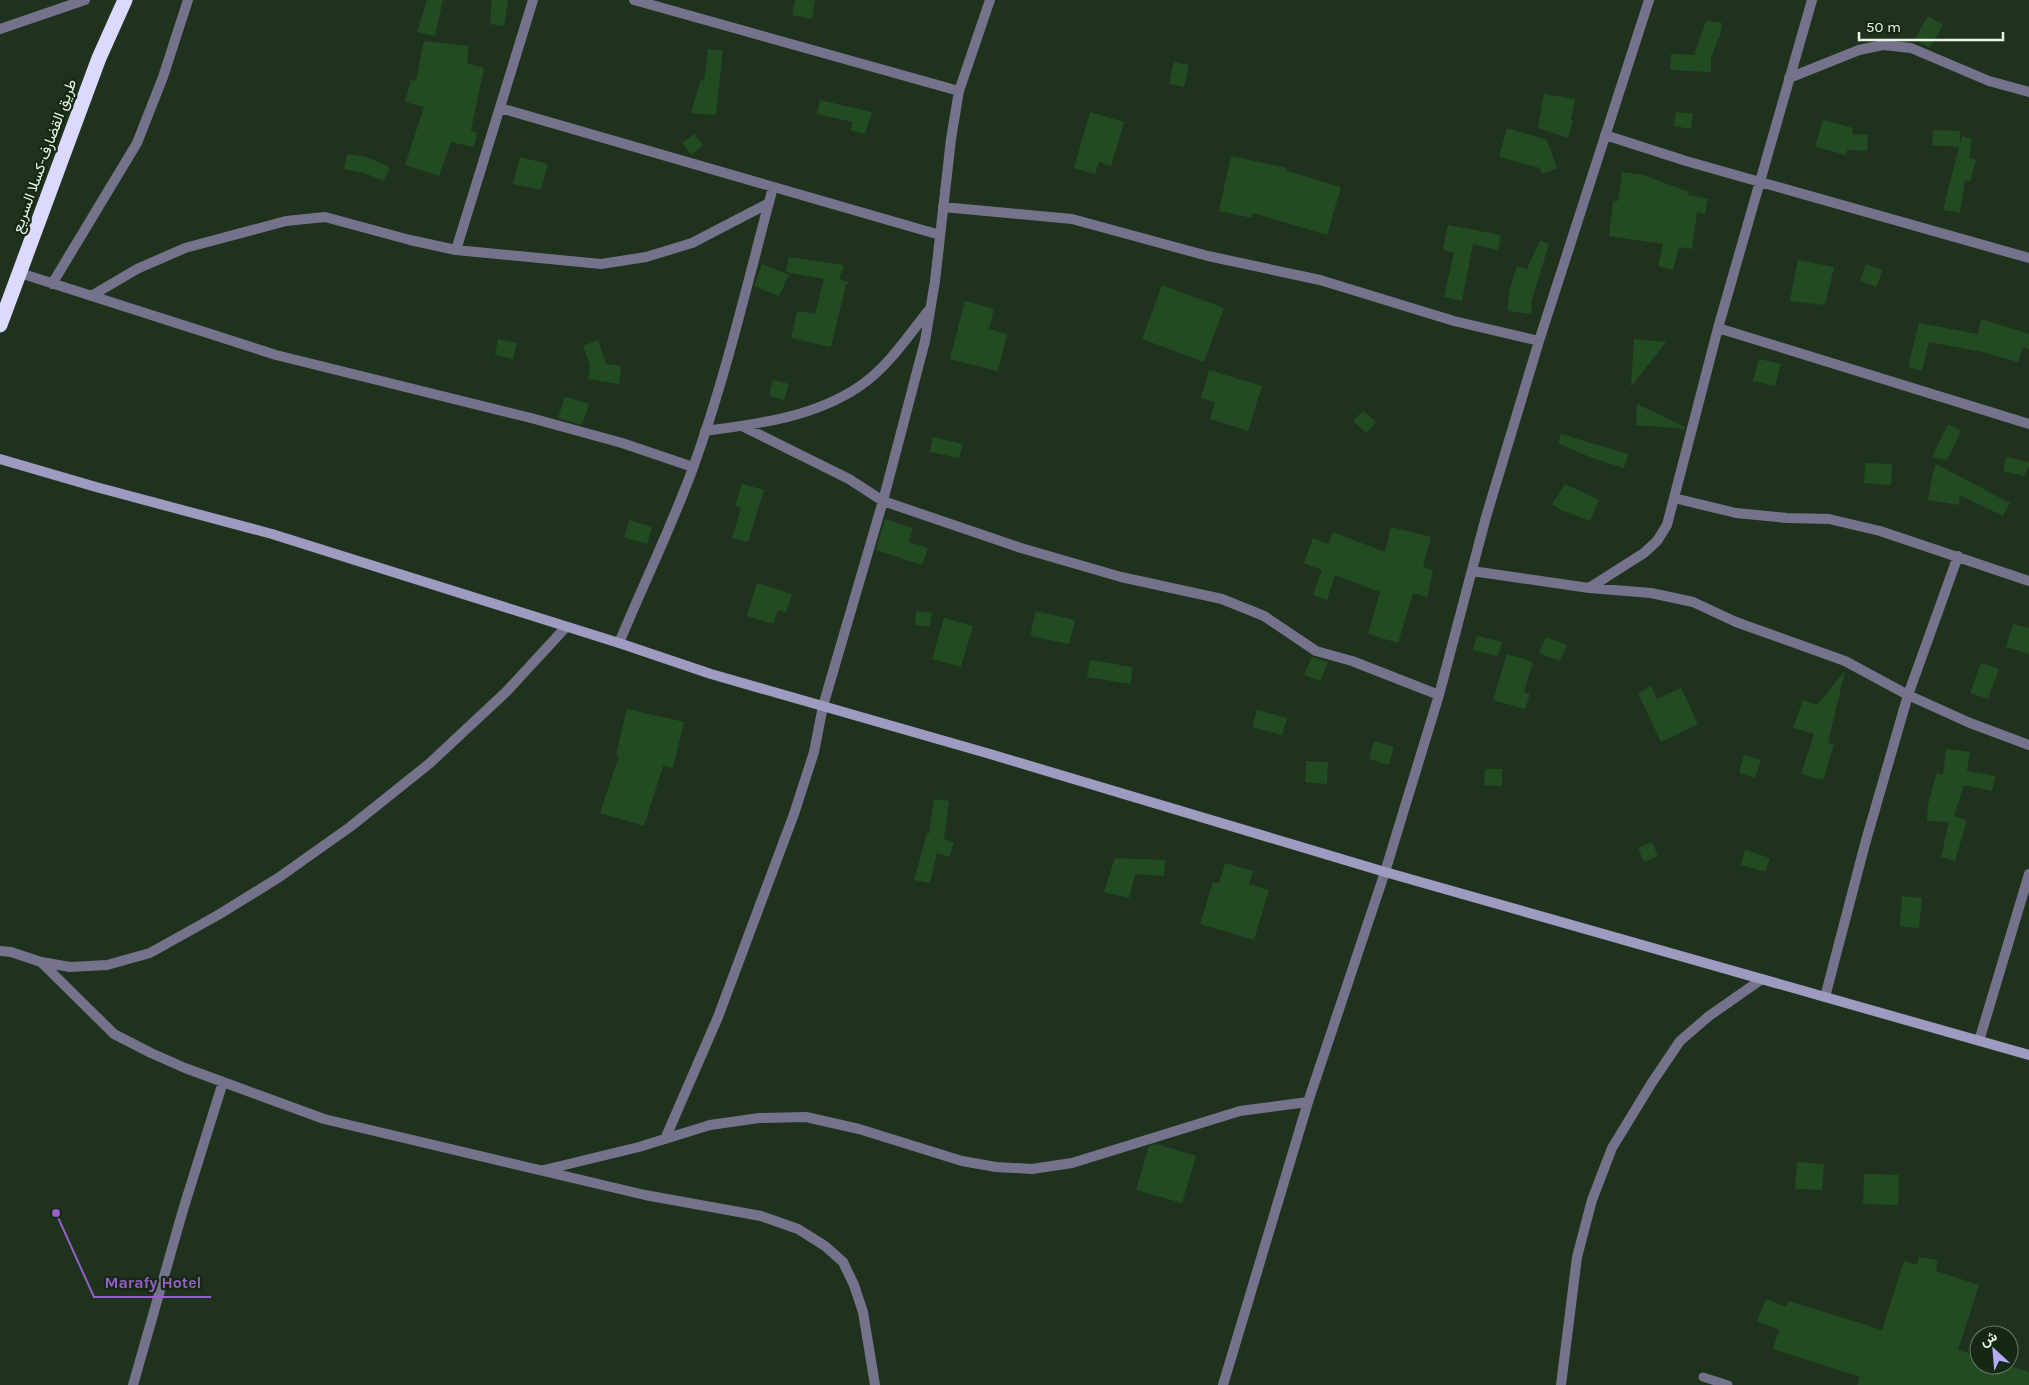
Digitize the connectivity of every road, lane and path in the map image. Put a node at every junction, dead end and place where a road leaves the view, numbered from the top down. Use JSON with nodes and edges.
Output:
{"nodes":[{"id":1,"x":85,"y":0,"type":"edge"},
{"id":2,"x":125,"y":0,"type":"edge"},
{"id":3,"x":188,"y":0,"type":"edge"},
{"id":4,"x":533,"y":0,"type":"edge"},
{"id":5,"x":634,"y":0,"type":"edge"},
{"id":6,"x":990,"y":0,"type":"edge"},
{"id":7,"x":1649,"y":0,"type":"edge"},
{"id":8,"x":1812,"y":0,"type":"edge"},
{"id":9,"x":0,"y":29,"type":"edge"},
{"id":10,"x":1789,"y":78,"type":"junction"},
{"id":11,"x":959,"y":91,"type":"junction"},
{"id":12,"x":2029,"y":92,"type":"edge"},
{"id":13,"x":500,"y":108,"type":"junction"},
{"id":14,"x":1606,"y":135,"type":"junction"},
{"id":15,"x":1758,"y":182,"type":"junction"},
{"id":16,"x":773,"y":187,"type":"junction"},
{"id":17,"x":769,"y":203,"type":"junction"},
{"id":18,"x":943,"y":207,"type":"junction"},
{"id":19,"x":940,"y":235,"type":"junction"},
{"id":20,"x":456,"y":250,"type":"junction"},
{"id":21,"x":2029,"y":258,"type":"edge"},
{"id":22,"x":20,"y":273,"type":"junction"},
{"id":23,"x":52,"y":284,"type":"junction"},
{"id":24,"x":91,"y":296,"type":"junction"},
{"id":25,"x":930,"y":308,"type":"junction"},
{"id":26,"x":0,"y":325,"type":"edge"},
{"id":27,"x":1718,"y":328,"type":"junction"},
{"id":28,"x":1539,"y":341,"type":"junction"},
{"id":29,"x":2029,"y":424,"type":"edge"},
{"id":30,"x":742,"y":426,"type":"junction"},
{"id":31,"x":705,"y":431,"type":"junction"},
{"id":32,"x":0,"y":459,"type":"edge"},
{"id":33,"x":693,"y":467,"type":"junction"},
{"id":34,"x":1674,"y":498,"type":"junction"},
{"id":35,"x":884,"y":501,"type":"junction"},
{"id":36,"x":1958,"y":556,"type":"junction"},
{"id":37,"x":1472,"y":571,"type":"junction"},
{"id":38,"x":2029,"y":581,"type":"edge"},
{"id":39,"x":1590,"y":588,"type":"junction"},
{"id":40,"x":566,"y":626,"type":"junction"},
{"id":41,"x":619,"y":643,"type":"junction"},
{"id":42,"x":1439,"y":695,"type":"junction"},
{"id":43,"x":1908,"y":695,"type":"junction"},
{"id":44,"x":823,"y":706,"type":"junction"},
{"id":45,"x":2029,"y":745,"type":"edge"},
{"id":46,"x":1385,"y":872,"type":"junction"},
{"id":47,"x":2029,"y":874,"type":"edge"},
{"id":48,"x":2027,"y":885,"type":"edge"},
{"id":49,"x":0,"y":951,"type":"edge"},
{"id":50,"x":41,"y":962,"type":"junction"},
{"id":51,"x":1762,"y":979,"type":"junction"},
{"id":52,"x":1825,"y":997,"type":"junction"},
{"id":53,"x":1979,"y":1041,"type":"junction"},
{"id":54,"x":2029,"y":1055,"type":"edge"},
{"id":55,"x":223,"y":1082,"type":"junction"},
{"id":56,"x":1308,"y":1102,"type":"junction"},
{"id":57,"x":665,"y":1139,"type":"junction"},
{"id":58,"x":541,"y":1171,"type":"junction"},
{"id":59,"x":1703,"y":1378,"type":"dead end"},
{"id":60,"x":133,"y":1385,"type":"edge"},
{"id":61,"x":875,"y":1385,"type":"edge"},
{"id":62,"x":1223,"y":1385,"type":"edge"},
{"id":63,"x":1562,"y":1385,"type":"edge"},
{"id":64,"x":1728,"y":1385,"type":"edge"}],
"edges":[{"from":1,"to":9,"type":"street"},
{"from":2,"to":22,"type":"highway","name":"طريق القضارف-كسلا السريع"},
{"from":3,"to":23,"type":"street"},
{"from":4,"to":13,"type":"street"},
{"from":5,"to":11,"type":"street"},
{"from":6,"to":11,"type":"street"},
{"from":7,"to":14,"type":"street"},
{"from":8,"to":10,"type":"street"},
{"from":10,"to":12,"type":"street"},
{"from":10,"to":15,"type":"street"},
{"from":11,"to":18,"type":"street"},
{"from":13,"to":16,"type":"street"},
{"from":13,"to":20,"type":"street"},
{"from":14,"to":15,"type":"street"},
{"from":14,"to":28,"type":"street"},
{"from":15,"to":21,"type":"street"},
{"from":15,"to":27,"type":"street"},
{"from":16,"to":17,"type":"street"},
{"from":16,"to":19,"type":"street"},
{"from":17,"to":20,"type":"street"},
{"from":17,"to":31,"type":"street"},
{"from":18,"to":19,"type":"street"},
{"from":18,"to":28,"type":"street"},
{"from":19,"to":25,"type":"street"},
{"from":20,"to":24,"type":"street"},
{"from":22,"to":23,"type":"street"},
{"from":22,"to":26,"type":"highway","name":"طريق القضارف-كسلا السريع"},
{"from":23,"to":24,"type":"street"},
{"from":24,"to":33,"type":"street"},
{"from":25,"to":30,"type":"street"},
{"from":25,"to":35,"type":"street"},
{"from":27,"to":29,"type":"street"},
{"from":27,"to":34,"type":"street"},
{"from":28,"to":37,"type":"street"},
{"from":30,"to":31,"type":"street"},
{"from":30,"to":35,"type":"street"},
{"from":31,"to":33,"type":"street"},
{"from":32,"to":40,"type":"street"},
{"from":33,"to":41,"type":"street"},
{"from":34,"to":36,"type":"street"},
{"from":34,"to":39,"type":"street"},
{"from":35,"to":42,"type":"street"},
{"from":35,"to":44,"type":"street"},
{"from":36,"to":38,"type":"street"},
{"from":36,"to":43,"type":"street"},
{"from":37,"to":39,"type":"street"},
{"from":37,"to":42,"type":"street"},
{"from":39,"to":43,"type":"street"},
{"from":40,"to":41,"type":"street"},
{"from":40,"to":50,"type":"street"},
{"from":41,"to":44,"type":"street"},
{"from":42,"to":46,"type":"street"},
{"from":43,"to":45,"type":"street"},
{"from":43,"to":52,"type":"street"},
{"from":44,"to":46,"type":"street"},
{"from":44,"to":57,"type":"street"},
{"from":46,"to":51,"type":"street"},
{"from":46,"to":56,"type":"street"},
{"from":47,"to":48,"type":"street"},
{"from":48,"to":53,"type":"street"},
{"from":49,"to":50,"type":"street"},
{"from":50,"to":55,"type":"street"},
{"from":51,"to":52,"type":"street"},
{"from":51,"to":63,"type":"street"},
{"from":52,"to":53,"type":"street"},
{"from":53,"to":54,"type":"street"},
{"from":55,"to":58,"type":"street"},
{"from":55,"to":60,"type":"street"},
{"from":56,"to":57,"type":"street"},
{"from":56,"to":62,"type":"street"},
{"from":57,"to":58,"type":"street"},
{"from":58,"to":61,"type":"street"},
{"from":59,"to":64,"type":"lane"}]}
